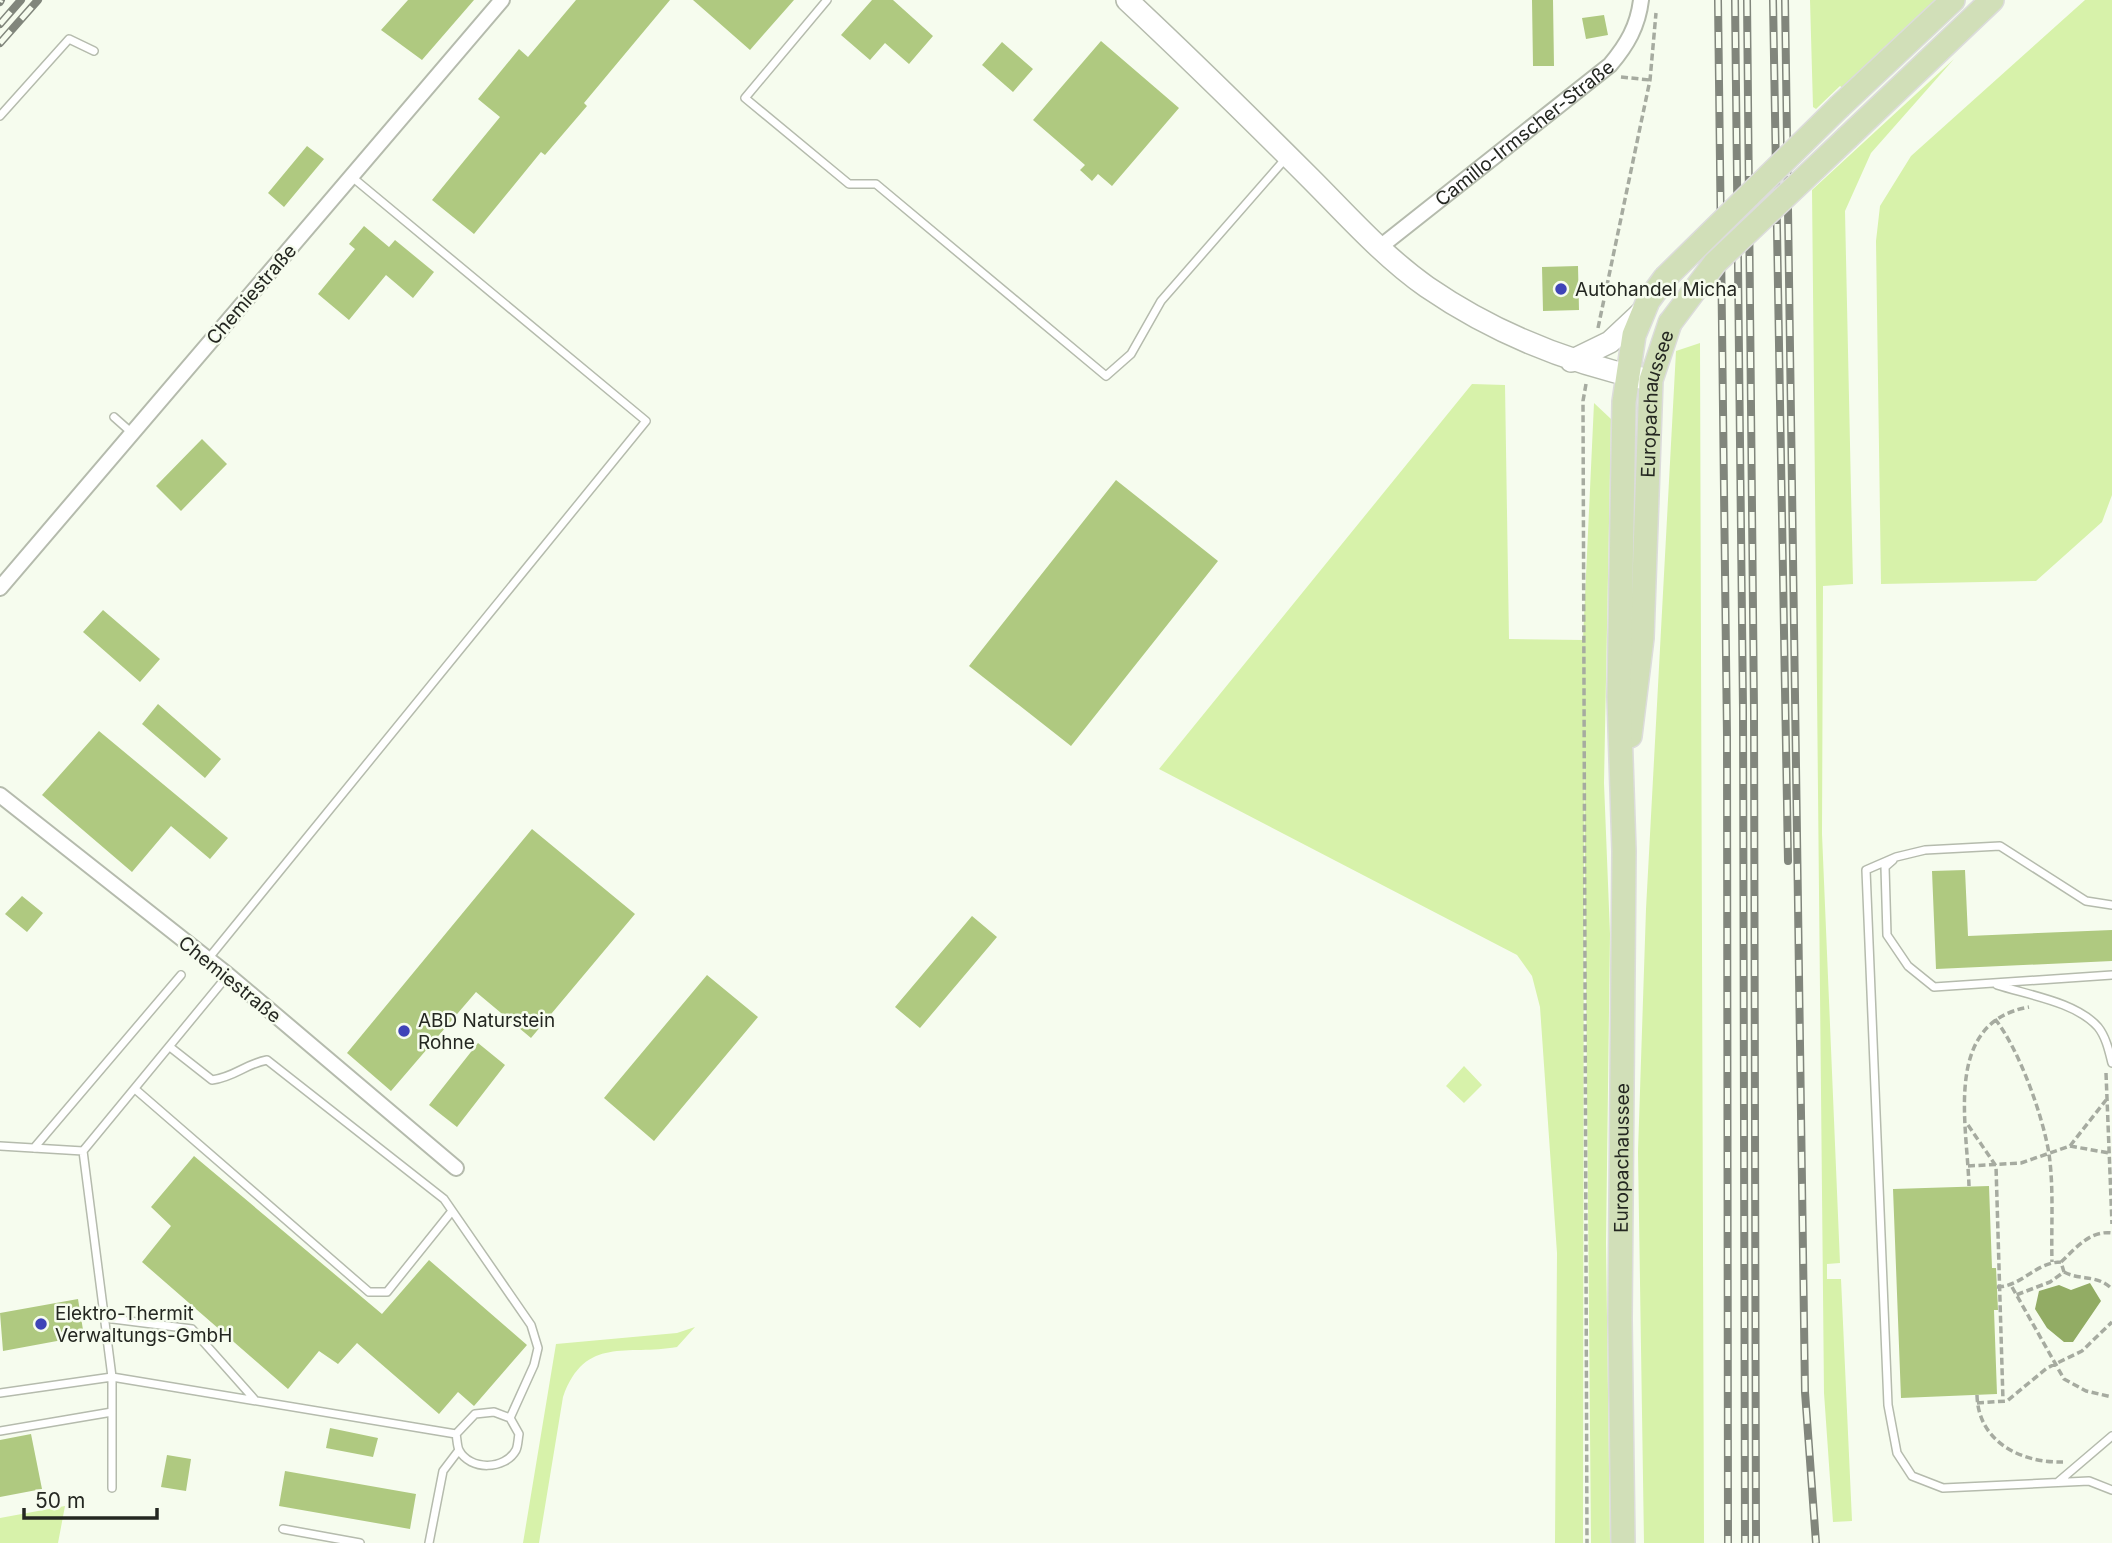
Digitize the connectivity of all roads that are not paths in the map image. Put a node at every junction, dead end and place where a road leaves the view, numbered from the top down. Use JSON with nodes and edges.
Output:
{"nodes":[{"id":1,"x":502,"y":0,"type":"edge"},
{"id":2,"x":827,"y":0,"type":"edge"},
{"id":3,"x":1127,"y":0,"type":"edge"},
{"id":4,"x":1642,"y":0,"type":"edge"},
{"id":5,"x":1953,"y":0,"type":"edge"},
{"id":6,"x":1992,"y":0,"type":"edge"},
{"id":7,"x":94,"y":51,"type":"dead end"},
{"id":8,"x":0,"y":116,"type":"edge"},
{"id":9,"x":1288,"y":156,"type":"junction"},
{"id":10,"x":351,"y":176,"type":"junction"},
{"id":11,"x":1380,"y":247,"type":"junction"},
{"id":12,"x":1641,"y":313,"type":"junction"},
{"id":13,"x":1584,"y":360,"type":"junction"},
{"id":14,"x":1626,"y":375,"type":"junction"},
{"id":15,"x":1651,"y":380,"type":"junction"},
{"id":16,"x":114,"y":417,"type":"dead end"},
{"id":17,"x":132,"y":433,"type":"junction"},
{"id":18,"x":0,"y":588,"type":"edge"},
{"id":19,"x":1623,"y":774,"type":"junction"},
{"id":20,"x":0,"y":794,"type":"edge"},
{"id":21,"x":1896,"y":857,"type":"junction"},
{"id":22,"x":2112,"y":905,"type":"edge"},
{"id":23,"x":208,"y":959,"type":"junction"},
{"id":24,"x":181,"y":975,"type":"dead end"},
{"id":25,"x":228,"y":975,"type":"junction"},
{"id":26,"x":2112,"y":975,"type":"edge"},
{"id":27,"x":1993,"y":984,"type":"junction"},
{"id":28,"x":170,"y":1047,"type":"junction"},
{"id":29,"x":2109,"y":1064,"type":"edge"},
{"id":30,"x":135,"y":1089,"type":"junction"},
{"id":31,"x":0,"y":1146,"type":"edge"},
{"id":32,"x":34,"y":1148,"type":"junction"},
{"id":33,"x":83,"y":1151,"type":"junction"},
{"id":34,"x":456,"y":1168,"type":"dead end"},
{"id":35,"x":452,"y":1211,"type":"junction"},
{"id":36,"x":104,"y":1318,"type":"junction"},
{"id":37,"x":112,"y":1377,"type":"junction"},
{"id":38,"x":0,"y":1393,"type":"edge"},
{"id":39,"x":255,"y":1400,"type":"junction"},
{"id":40,"x":112,"y":1412,"type":"junction"},
{"id":41,"x":510,"y":1418,"type":"junction"},
{"id":42,"x":0,"y":1431,"type":"edge"},
{"id":43,"x":456,"y":1434,"type":"junction"},
{"id":44,"x":2112,"y":1436,"type":"edge"},
{"id":45,"x":459,"y":1450,"type":"junction"},
{"id":46,"x":2058,"y":1482,"type":"junction"},
{"id":47,"x":112,"y":1488,"type":"dead end"},
{"id":48,"x":2112,"y":1490,"type":"edge"},
{"id":49,"x":283,"y":1529,"type":"dead end"},
{"id":50,"x":360,"y":1543,"type":"edge"},
{"id":51,"x":429,"y":1543,"type":"edge"},
{"id":52,"x":1623,"y":1543,"type":"edge"}],
"edges":[{"from":1,"to":10,"type":"street","name":"Chemiestraße"},
{"from":2,"to":9,"type":"lane"},
{"from":3,"to":9,"type":"street"},
{"from":4,"to":11,"type":"street","name":"Camillo-Irmscher-Straße"},
{"from":5,"to":12,"type":"main road","name":"Europachaussee","bridge":true},
{"from":6,"to":15,"type":"main road","name":"Europachaussee","bridge":true},
{"from":7,"to":8,"type":"lane"},
{"from":9,"to":11,"type":"street"},
{"from":10,"to":17,"type":"street","name":"Chemiestraße"},
{"from":10,"to":23,"type":"lane"},
{"from":11,"to":13,"type":"street"},
{"from":12,"to":13,"type":"street"},
{"from":12,"to":14,"type":"main road","name":"Europachaussee"},
{"from":13,"to":14,"type":"street"},
{"from":14,"to":15,"type":"street"},
{"from":14,"to":19,"type":"main road","name":"Europachaussee"},
{"from":15,"to":19,"type":"main road","name":"Europachaussee"},
{"from":16,"to":17,"type":"lane"},
{"from":17,"to":18,"type":"street","name":"Chemiestraße"},
{"from":19,"to":52,"type":"main road","name":"Europachaussee"},
{"from":20,"to":23,"type":"street","name":"Chemiestraße"},
{"from":21,"to":22,"type":"lane"},
{"from":21,"to":27,"type":"lane"},
{"from":21,"to":46,"type":"lane"},
{"from":23,"to":25,"type":"street","name":"Chemiestraße"},
{"from":24,"to":32,"type":"lane"},
{"from":25,"to":28,"type":"lane"},
{"from":25,"to":34,"type":"street","name":"Chemiestraße"},
{"from":26,"to":27,"type":"lane"},
{"from":27,"to":29,"type":"lane"},
{"from":28,"to":30,"type":"lane"},
{"from":28,"to":35,"type":"lane"},
{"from":30,"to":33,"type":"lane"},
{"from":30,"to":35,"type":"lane"},
{"from":31,"to":32,"type":"lane"},
{"from":32,"to":33,"type":"lane"},
{"from":33,"to":36,"type":"lane"},
{"from":35,"to":41,"type":"lane"},
{"from":36,"to":37,"type":"lane"},
{"from":36,"to":39,"type":"lane"},
{"from":37,"to":38,"type":"lane"},
{"from":37,"to":39,"type":"lane"},
{"from":37,"to":40,"type":"lane"},
{"from":39,"to":43,"type":"lane"},
{"from":40,"to":42,"type":"lane"},
{"from":40,"to":47,"type":"lane"},
{"from":41,"to":43,"type":"lane"},
{"from":41,"to":45,"type":"lane"},
{"from":43,"to":45,"type":"lane"},
{"from":44,"to":46,"type":"lane"},
{"from":45,"to":51,"type":"lane"},
{"from":46,"to":48,"type":"lane"},
{"from":49,"to":50,"type":"lane"}]}
